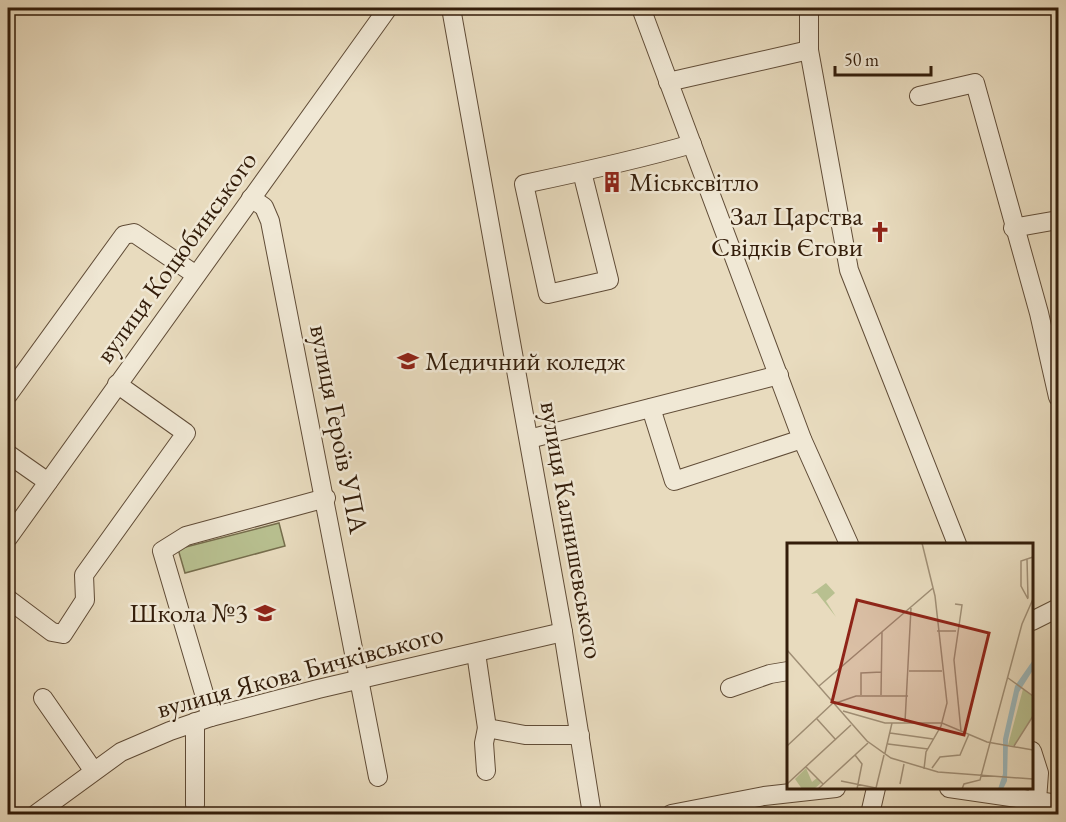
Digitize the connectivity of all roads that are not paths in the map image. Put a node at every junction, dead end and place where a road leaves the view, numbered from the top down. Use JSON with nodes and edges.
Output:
{"nodes":[{"id":1,"x":388,"y":8,"type":"edge"},
{"id":2,"x":451,"y":8,"type":"edge"},
{"id":3,"x":641,"y":8,"type":"edge"},
{"id":4,"x":809,"y":8,"type":"edge"},
{"id":5,"x":809,"y":50,"type":"junction"},
{"id":6,"x":668,"y":82,"type":"junction"},
{"id":7,"x":918,"y":96,"type":"dead end"},
{"id":8,"x":692,"y":144,"type":"junction"},
{"id":9,"x":582,"y":172,"type":"junction"},
{"id":10,"x":251,"y":198,"type":"junction"},
{"id":11,"x":1059,"y":220,"type":"edge"},
{"id":12,"x":1013,"y":228,"type":"junction"},
{"id":13,"x":196,"y":275,"type":"junction"},
{"id":14,"x":779,"y":375,"type":"junction"},
{"id":15,"x":117,"y":384,"type":"junction"},
{"id":16,"x":8,"y":395,"type":"edge"},
{"id":17,"x":1059,"y":397,"type":"edge"},
{"id":18,"x":651,"y":408,"type":"junction"},
{"id":19,"x":529,"y":439,"type":"junction"},
{"id":20,"x":802,"y":439,"type":"junction"},
{"id":21,"x":8,"y":454,"type":"edge"},
{"id":22,"x":48,"y":482,"type":"junction"},
{"id":23,"x":326,"y":498,"type":"junction"},
{"id":24,"x":8,"y":538,"type":"edge"},
{"id":25,"x":849,"y":543,"type":"edge"},
{"id":26,"x":957,"y":543,"type":"edge"},
{"id":27,"x":8,"y":599,"type":"edge"},
{"id":28,"x":1059,"y":608,"type":"edge"},
{"id":29,"x":1033,"y":621,"type":"edge"},
{"id":30,"x":563,"y":632,"type":"junction"},
{"id":31,"x":476,"y":653,"type":"junction"},
{"id":32,"x":787,"y":671,"type":"edge"},
{"id":33,"x":360,"y":680,"type":"junction"},
{"id":34,"x":730,"y":688,"type":"dead end"},
{"id":35,"x":43,"y":698,"type":"dead end"},
{"id":36,"x":203,"y":720,"type":"junction"},
{"id":37,"x":487,"y":728,"type":"junction"},
{"id":38,"x":580,"y":735,"type":"junction"},
{"id":39,"x":1033,"y":754,"type":"edge"},
{"id":40,"x":93,"y":770,"type":"junction"},
{"id":41,"x":486,"y":771,"type":"dead end"},
{"id":42,"x":378,"y":777,"type":"dead end"},
{"id":43,"x":827,"y":789,"type":"edge"},
{"id":44,"x":876,"y":789,"type":"edge"},
{"id":45,"x":954,"y":789,"type":"edge"},
{"id":46,"x":1059,"y":804,"type":"edge"},
{"id":47,"x":195,"y":806,"type":"dead end"},
{"id":48,"x":1037,"y":807,"type":"edge"},
{"id":49,"x":36,"y":814,"type":"edge"},
{"id":50,"x":592,"y":814,"type":"edge"},
{"id":51,"x":671,"y":814,"type":"edge"},
{"id":52,"x":870,"y":814,"type":"edge"}],
"edges":[{"from":1,"to":10,"type":"street","name":"вулиця Коцюбинського"},
{"from":2,"to":19,"type":"street","name":"вулиця Калнишевського"},
{"from":3,"to":6,"type":"street"},
{"from":4,"to":5,"type":"street"},
{"from":5,"to":6,"type":"street"},
{"from":5,"to":26,"type":"street"},
{"from":6,"to":8,"type":"street"},
{"from":7,"to":12,"type":"street"},
{"from":8,"to":9,"type":"street"},
{"from":8,"to":14,"type":"street"},
{"from":9,"to":9,"type":"street"},
{"from":10,"to":13,"type":"street","name":"вулиця Коцюбинського"},
{"from":10,"to":23,"type":"street","name":"вулиця Героїв УПА"},
{"from":11,"to":12,"type":"street"},
{"from":12,"to":17,"type":"street"},
{"from":13,"to":15,"type":"street","name":"вулиця Коцюбинського"},
{"from":13,"to":16,"type":"street"},
{"from":14,"to":18,"type":"street"},
{"from":14,"to":20,"type":"street"},
{"from":15,"to":22,"type":"street","name":"вулиця Коцюбинського"},
{"from":15,"to":27,"type":"street"},
{"from":18,"to":19,"type":"street"},
{"from":18,"to":20,"type":"street"},
{"from":19,"to":30,"type":"street","name":"вулиця Калнишевського"},
{"from":20,"to":25,"type":"street"},
{"from":21,"to":22,"type":"street"},
{"from":22,"to":24,"type":"street","name":"вулиця Коцюбинського"},
{"from":23,"to":33,"type":"street","name":"вулиця Героїв УПА"},
{"from":23,"to":36,"type":"street"},
{"from":28,"to":29,"type":"street"},
{"from":30,"to":31,"type":"street","name":"вулиця Якова Бичківського"},
{"from":30,"to":38,"type":"street","name":"вулиця Калнишевського"},
{"from":31,"to":33,"type":"street","name":"вулиця Якова Бичківського"},
{"from":31,"to":37,"type":"street"},
{"from":32,"to":34,"type":"street"},
{"from":33,"to":36,"type":"street","name":"вулиця Якова Бичківського"},
{"from":33,"to":42,"type":"street","name":"вулиця Героїв УПА"},
{"from":35,"to":40,"type":"street"},
{"from":36,"to":40,"type":"street","name":"вулиця Якова Бичківського"},
{"from":36,"to":47,"type":"street"},
{"from":37,"to":38,"type":"street"},
{"from":37,"to":41,"type":"street"},
{"from":38,"to":50,"type":"street","name":"вулиця Калнишевського"},
{"from":39,"to":48,"type":"street"},
{"from":40,"to":49,"type":"street","name":"вулиця Якова Бичківського"},
{"from":43,"to":51,"type":"street"},
{"from":44,"to":52,"type":"street"},
{"from":45,"to":48,"type":"street"},
{"from":46,"to":48,"type":"street"}]}
